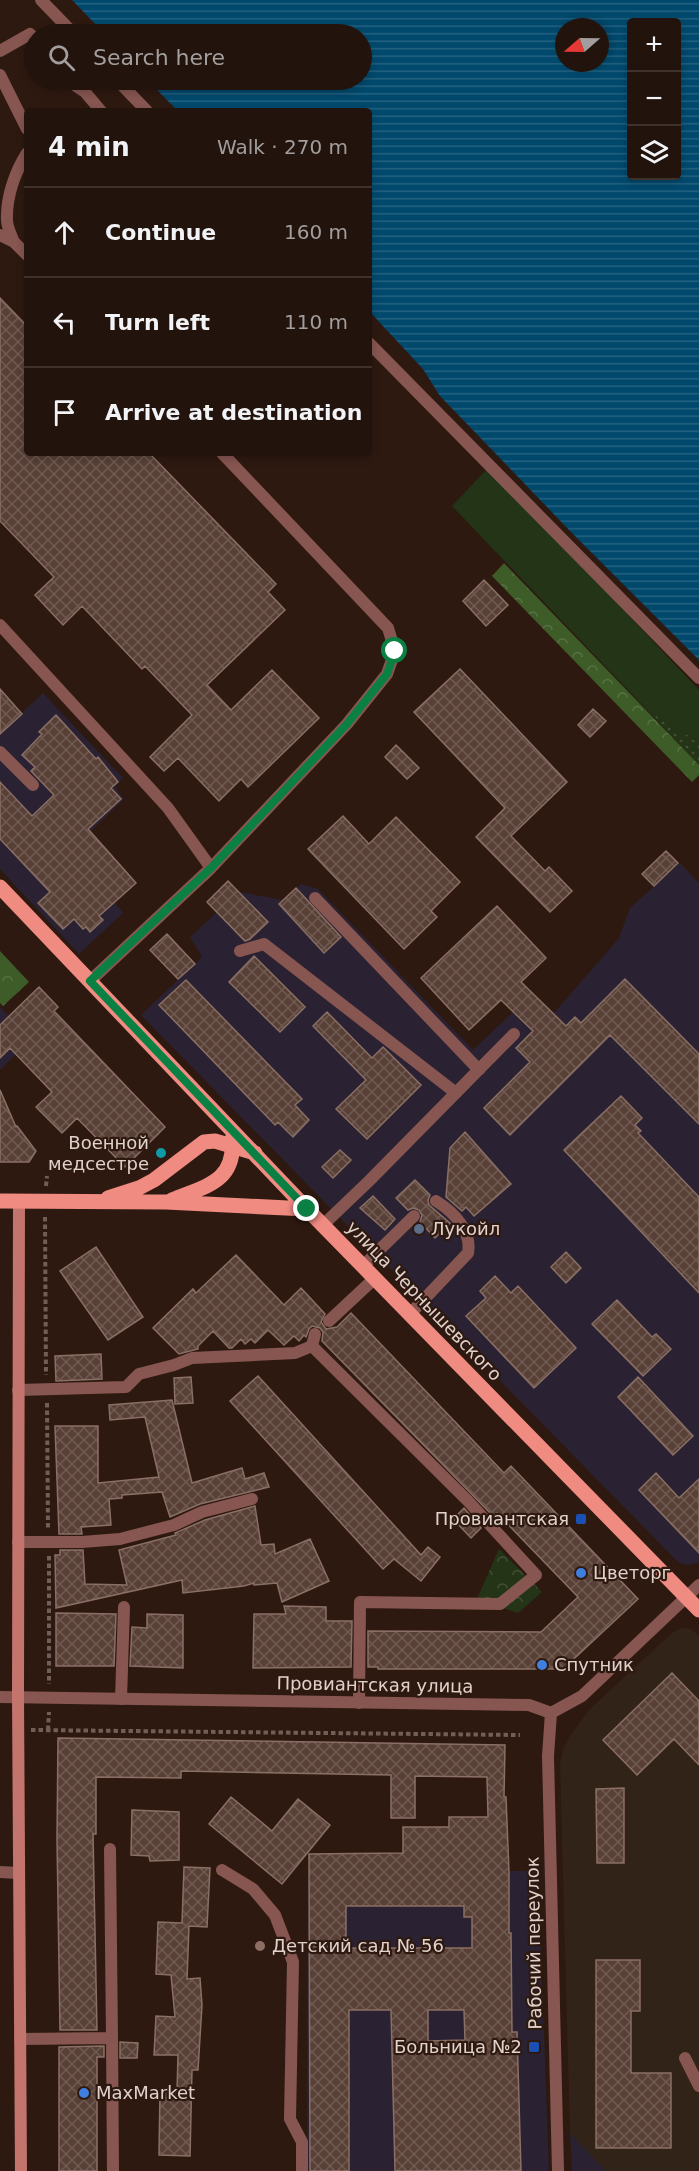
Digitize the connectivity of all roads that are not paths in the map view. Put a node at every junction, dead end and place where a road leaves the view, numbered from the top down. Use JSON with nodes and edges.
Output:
{"nodes":[{"id":1,"x":41,"y":0,"type":"edge"},
{"id":2,"x":64,"y":24,"type":"edge"},
{"id":3,"x":24,"y":37,"type":"edge"},
{"id":4,"x":0,"y":51,"type":"edge"},
{"id":5,"x":0,"y":75,"type":"edge"},
{"id":6,"x":82,"y":90,"type":"edge"},
{"id":7,"x":127,"y":90,"type":"edge"},
{"id":8,"x":98,"y":108,"type":"edge"},
{"id":9,"x":144,"y":108,"type":"edge"},
{"id":10,"x":24,"y":123,"type":"edge"},
{"id":11,"x":24,"y":158,"type":"edge"},
{"id":12,"x":0,"y":235,"type":"edge"},
{"id":13,"x":14,"y":242,"type":"junction"},
{"id":14,"x":24,"y":252,"type":"edge"},
{"id":15,"x":372,"y":346,"type":"edge"},
{"id":16,"x":225,"y":456,"type":"edge"},
{"id":17,"x":0,"y":626,"type":"edge"},
{"id":18,"x":699,"y":678,"type":"edge"},
{"id":19,"x":0,"y":752,"type":"edge"},
{"id":20,"x":33,"y":785,"type":"dead end"},
{"id":21,"x":211,"y":868,"type":"junction"},
{"id":22,"x":0,"y":887,"type":"edge"},
{"id":23,"x":315,"y":898,"type":"dead end"},
{"id":24,"x":240,"y":951,"type":"dead end"},
{"id":25,"x":90,"y":981,"type":"junction"},
{"id":26,"x":514,"y":1034,"type":"dead end"},
{"id":27,"x":479,"y":1070,"type":"junction"},
{"id":28,"x":456,"y":1093,"type":"junction"},
{"id":29,"x":230,"y":1127,"type":"junction"},
{"id":30,"x":232,"y":1146,"type":"junction"},
{"id":31,"x":255,"y":1153,"type":"junction"},
{"id":32,"x":0,"y":1201,"type":"edge"},
{"id":33,"x":19,"y":1201,"type":"junction"},
{"id":34,"x":436,"y":1201,"type":"dead end"},
{"id":35,"x":94,"y":1202,"type":"junction"},
{"id":36,"x":166,"y":1202,"type":"junction"},
{"id":37,"x":307,"y":1209,"type":"junction"},
{"id":38,"x":414,"y":1216,"type":"dead end"},
{"id":39,"x":323,"y":1225,"type":"junction"},
{"id":40,"x":363,"y":1266,"type":"junction"},
{"id":41,"x":375,"y":1278,"type":"junction"},
{"id":42,"x":410,"y":1314,"type":"junction"},
{"id":43,"x":329,"y":1321,"type":"dead end"},
{"id":44,"x":18,"y":1390,"type":"junction"},
{"id":45,"x":252,"y":1499,"type":"dead end"},
{"id":46,"x":18,"y":1542,"type":"junction"},
{"id":47,"x":699,"y":1585,"type":"edge"},
{"id":48,"x":686,"y":1597,"type":"junction"},
{"id":49,"x":124,"y":1607,"type":"dead end"},
{"id":50,"x":699,"y":1610,"type":"edge"},
{"id":51,"x":0,"y":1697,"type":"edge"},
{"id":52,"x":18,"y":1698,"type":"junction"},
{"id":53,"x":121,"y":1699,"type":"junction"},
{"id":54,"x":359,"y":1703,"type":"junction"},
{"id":55,"x":551,"y":1713,"type":"junction"},
{"id":56,"x":110,"y":1849,"type":"dead end"},
{"id":57,"x":222,"y":1870,"type":"dead end"},
{"id":58,"x":0,"y":1872,"type":"edge"},
{"id":59,"x":19,"y":1872,"type":"junction"},
{"id":60,"x":112,"y":2038,"type":"junction"},
{"id":61,"x":20,"y":2039,"type":"junction"},
{"id":62,"x":685,"y":2058,"type":"dead end"},
{"id":63,"x":699,"y":2086,"type":"edge"},
{"id":64,"x":21,"y":2171,"type":"edge"},
{"id":65,"x":113,"y":2171,"type":"edge"},
{"id":66,"x":302,"y":2171,"type":"edge"},
{"id":67,"x":558,"y":2171,"type":"edge"}],
"edges":[{"from":1,"to":2,"type":"street"},
{"from":3,"to":4,"type":"street"},
{"from":5,"to":10,"type":"street"},
{"from":6,"to":8,"type":"street"},
{"from":7,"to":9,"type":"street"},
{"from":11,"to":13,"type":"street"},
{"from":12,"to":13,"type":"street"},
{"from":13,"to":14,"type":"street"},
{"from":15,"to":18,"type":"street"},
{"from":16,"to":21,"type":"street"},
{"from":17,"to":21,"type":"street"},
{"from":19,"to":20,"type":"street"},
{"from":21,"to":25,"type":"street"},
{"from":22,"to":25,"type":"main road","name":"улица Чернышевского"},
{"from":23,"to":27,"type":"street"},
{"from":24,"to":28,"type":"street"},
{"from":25,"to":29,"type":"main road","name":"улица Чернышевского"},
{"from":26,"to":27,"type":"street"},
{"from":27,"to":28,"type":"street"},
{"from":28,"to":39,"type":"street"},
{"from":29,"to":30,"type":"main road"},
{"from":29,"to":31,"type":"main road","name":"улица Чернышевского"},
{"from":30,"to":31,"type":"main road"},
{"from":30,"to":35,"type":"main road"},
{"from":30,"to":36,"type":"main road"},
{"from":31,"to":37,"type":"main road","name":"улица Чернышевского"},
{"from":32,"to":33,"type":"main road"},
{"from":33,"to":35,"type":"main road"},
{"from":33,"to":44,"type":"street"},
{"from":34,"to":42,"type":"street"},
{"from":35,"to":36,"type":"main road"},
{"from":36,"to":37,"type":"main road"},
{"from":37,"to":39,"type":"main road","name":"улица Чернышевского"},
{"from":38,"to":40,"type":"street"},
{"from":39,"to":40,"type":"main road","name":"улица Чернышевского"},
{"from":40,"to":41,"type":"main road","name":"улица Чернышевского"},
{"from":41,"to":42,"type":"main road","name":"улица Чернышевского"},
{"from":41,"to":43,"type":"street"},
{"from":42,"to":48,"type":"main road","name":"улица Чернышевского"},
{"from":44,"to":46,"type":"street"},
{"from":44,"to":54,"type":"street"},
{"from":45,"to":46,"type":"street"},
{"from":46,"to":52,"type":"street"},
{"from":47,"to":48,"type":"street"},
{"from":48,"to":50,"type":"main road","name":"улица Чернышевского"},
{"from":48,"to":55,"type":"street"},
{"from":49,"to":53,"type":"street"},
{"from":51,"to":52,"type":"street","name":"Провиантская улица"},
{"from":52,"to":53,"type":"street","name":"Провиантская улица"},
{"from":52,"to":59,"type":"street"},
{"from":53,"to":54,"type":"street","name":"Провиантская улица"},
{"from":54,"to":55,"type":"street","name":"Провиантская улица"},
{"from":55,"to":67,"type":"street","name":"Рабочий переулок"},
{"from":56,"to":60,"type":"street"},
{"from":57,"to":66,"type":"street"},
{"from":58,"to":59,"type":"street"},
{"from":59,"to":61,"type":"street"},
{"from":60,"to":61,"type":"street"},
{"from":60,"to":65,"type":"street"},
{"from":61,"to":64,"type":"street"},
{"from":62,"to":63,"type":"street"}]}
